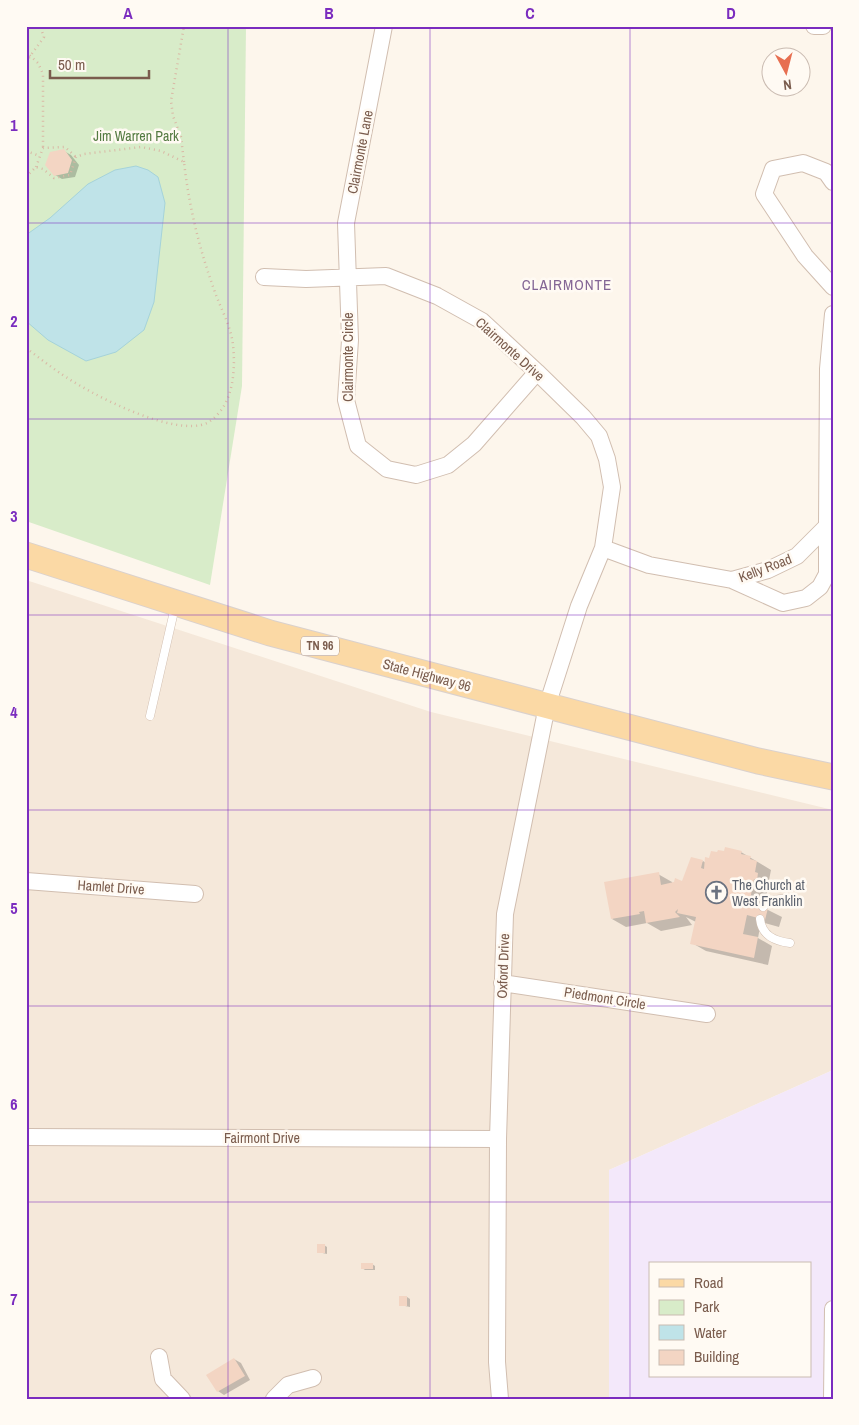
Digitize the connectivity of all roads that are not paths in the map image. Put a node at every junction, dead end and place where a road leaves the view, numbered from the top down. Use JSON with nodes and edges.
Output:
{"nodes":[{"id":1,"x":384,"y":26,"type":"edge"},
{"id":2,"x":814,"y":26,"type":"edge"},
{"id":3,"x":822,"y":26,"type":"edge"},
{"id":4,"x":833,"y":182,"type":"edge"},
{"id":5,"x":264,"y":278,"type":"dead end"},
{"id":6,"x":347,"y":278,"type":"junction"},
{"id":7,"x":833,"y":287,"type":"edge"},
{"id":8,"x":833,"y":314,"type":"edge"},
{"id":9,"x":537,"y":372,"type":"junction"},
{"id":10,"x":827,"y":526,"type":"junction"},
{"id":11,"x":603,"y":548,"type":"junction"},
{"id":12,"x":26,"y":554,"type":"edge"},
{"id":13,"x":732,"y":580,"type":"junction"},
{"id":14,"x":176,"y":603,"type":"junction"},
{"id":15,"x":547,"y":706,"type":"junction"},
{"id":16,"x":150,"y":716,"type":"dead end"},
{"id":17,"x":833,"y":777,"type":"edge"},
{"id":18,"x":26,"y":881,"type":"edge"},
{"id":19,"x":195,"y":894,"type":"dead end"},
{"id":20,"x":790,"y":898,"type":"dead end"},
{"id":21,"x":763,"y":907,"type":"dead end"},
{"id":22,"x":760,"y":919,"type":"dead end"},
{"id":23,"x":790,"y":943,"type":"dead end"},
{"id":24,"x":502,"y":983,"type":"junction"},
{"id":25,"x":707,"y":1014,"type":"dead end"},
{"id":26,"x":26,"y":1137,"type":"edge"},
{"id":27,"x":498,"y":1139,"type":"junction"},
{"id":28,"x":833,"y":1309,"type":"edge"},
{"id":29,"x":159,"y":1357,"type":"dead end"},
{"id":30,"x":314,"y":1378,"type":"dead end"},
{"id":31,"x":182,"y":1399,"type":"edge"},
{"id":32,"x":274,"y":1399,"type":"edge"},
{"id":33,"x":500,"y":1399,"type":"edge"},
{"id":34,"x":832,"y":1399,"type":"edge"}],
"edges":[{"from":1,"to":6,"type":"street","name":"Clairmonte Lane"},
{"from":2,"to":3,"type":"street"},
{"from":4,"to":7,"type":"street"},
{"from":5,"to":6,"type":"street","name":"Clairmonte Drive"},
{"from":6,"to":9,"type":"street","name":"Clairmonte Drive"},
{"from":6,"to":9,"type":"street","name":"Clairmonte Circle"},
{"from":8,"to":10,"type":"street"},
{"from":9,"to":11,"type":"street","name":"Clairmonte Drive"},
{"from":10,"to":13,"type":"street","name":"Kelly Road"},
{"from":10,"to":13,"type":"street"},
{"from":11,"to":13,"type":"street","name":"Kelly Road"},
{"from":11,"to":15,"type":"street","name":"Oxford Drive"},
{"from":12,"to":14,"type":"main road","name":"State Highway 96","number":"TN 96"},
{"from":14,"to":15,"type":"main road","name":"State Highway 96","number":"TN 96"},
{"from":14,"to":16,"type":"lane"},
{"from":15,"to":17,"type":"main road","name":"State Highway 96","number":"TN 96"},
{"from":15,"to":24,"type":"street","name":"Oxford Drive"},
{"from":18,"to":19,"type":"street","name":"Hamlet Drive"},
{"from":20,"to":21,"type":"lane"},
{"from":22,"to":23,"type":"lane"},
{"from":24,"to":25,"type":"street","name":"Piedmont Circle"},
{"from":24,"to":27,"type":"street","name":"Oxford Drive"},
{"from":26,"to":27,"type":"street","name":"Fairmont Drive"},
{"from":27,"to":33,"type":"street","name":"Oxford Drive"},
{"from":28,"to":34,"type":"street"},
{"from":29,"to":31,"type":"street"},
{"from":30,"to":32,"type":"street"}]}
